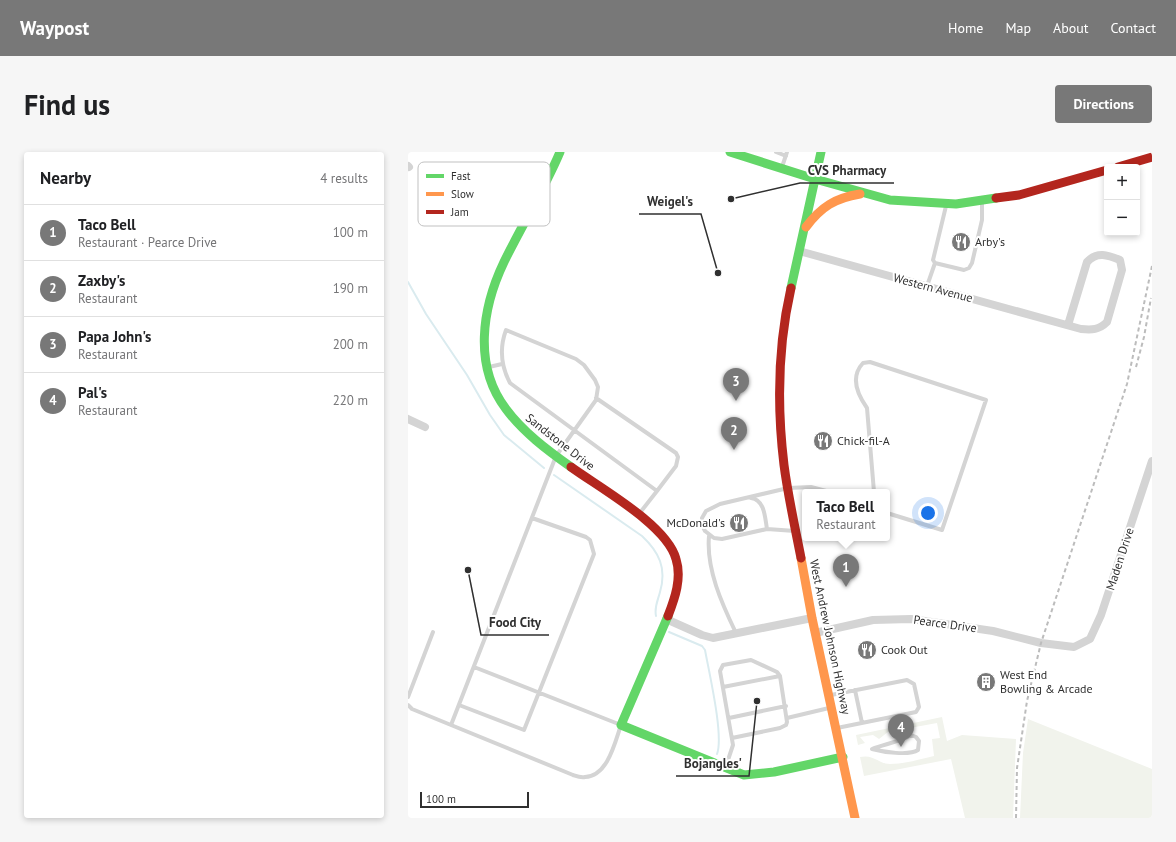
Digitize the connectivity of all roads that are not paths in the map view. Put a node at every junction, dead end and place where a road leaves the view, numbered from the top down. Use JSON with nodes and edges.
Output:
{"nodes":[{"id":1,"x":560,"y":152,"type":"edge"},
{"id":2,"x":730,"y":152,"type":"edge"},
{"id":3,"x":776,"y":152,"type":"edge"},
{"id":4,"x":821,"y":152,"type":"edge"},
{"id":5,"x":787,"y":154,"type":"edge"},
{"id":6,"x":1152,"y":157,"type":"edge"},
{"id":7,"x":1129,"y":164,"type":"edge"},
{"id":8,"x":781,"y":169,"type":"junction"},
{"id":9,"x":1104,"y":171,"type":"edge"},
{"id":10,"x":550,"y":173,"type":"edge"},
{"id":11,"x":815,"y":179,"type":"junction"},
{"id":12,"x":863,"y":193,"type":"junction"},
{"id":13,"x":982,"y":200,"type":"junction"},
{"id":14,"x":946,"y":203,"type":"junction"},
{"id":15,"x":522,"y":226,"type":"edge"},
{"id":16,"x":804,"y":230,"type":"junction"},
{"id":17,"x":799,"y":251,"type":"junction"},
{"id":18,"x":935,"y":263,"type":"junction"},
{"id":19,"x":927,"y":286,"type":"junction"},
{"id":20,"x":1068,"y":325,"type":"junction"},
{"id":21,"x":502,"y":364,"type":"junction"},
{"id":22,"x":487,"y":367,"type":"junction"},
{"id":23,"x":596,"y":398,"type":"junction"},
{"id":24,"x":408,"y":419,"type":"edge"},
{"id":25,"x":425,"y":427,"type":"dead end"},
{"id":26,"x":573,"y":431,"type":"junction"},
{"id":27,"x":556,"y":456,"type":"junction"},
{"id":28,"x":1152,"y":460,"type":"edge"},
{"id":29,"x":788,"y":488,"type":"junction"},
{"id":30,"x":819,"y":489,"type":"edge"},
{"id":31,"x":874,"y":489,"type":"edge"},
{"id":32,"x":657,"y":491,"type":"junction"},
{"id":33,"x":749,"y":498,"type":"junction"},
{"id":34,"x":890,"y":514,"type":"edge"},
{"id":35,"x":638,"y":515,"type":"junction"},
{"id":36,"x":532,"y":518,"type":"junction"},
{"id":37,"x":767,"y":529,"type":"junction"},
{"id":38,"x":796,"y":531,"type":"junction"},
{"id":39,"x":709,"y":536,"type":"junction"},
{"id":40,"x":666,"y":618,"type":"junction"},
{"id":41,"x":812,"y":618,"type":"junction"},
{"id":42,"x":433,"y":632,"type":"dead end"},
{"id":43,"x":815,"y":633,"type":"junction"},
{"id":44,"x":736,"y":634,"type":"junction"},
{"id":45,"x":1074,"y":647,"type":"joint"},
{"id":46,"x":474,"y":667,"type":"junction"},
{"id":47,"x":780,"y":676,"type":"junction"},
{"id":48,"x":722,"y":687,"type":"junction"},
{"id":49,"x":856,"y":690,"type":"junction"},
{"id":50,"x":539,"y":692,"type":"junction"},
{"id":51,"x":829,"y":696,"type":"junction"},
{"id":52,"x":408,"y":697,"type":"edge"},
{"id":53,"x":408,"y":705,"type":"edge"},
{"id":54,"x":459,"y":705,"type":"junction"},
{"id":55,"x":786,"y":706,"type":"junction"},
{"id":56,"x":832,"y":707,"type":"junction"},
{"id":57,"x":729,"y":718,"type":"junction"},
{"id":58,"x":787,"y":718,"type":"junction"},
{"id":59,"x":862,"y":723,"type":"junction"},
{"id":60,"x":451,"y":725,"type":"junction"},
{"id":61,"x":622,"y":725,"type":"junction"},
{"id":62,"x":836,"y":728,"type":"junction"},
{"id":63,"x":732,"y":738,"type":"junction"},
{"id":64,"x":872,"y":749,"type":"joint"},
{"id":65,"x":843,"y":757,"type":"junction"},
{"id":66,"x":725,"y":768,"type":"junction"},
{"id":67,"x":855,"y":818,"type":"edge"}],
"edges":[{"from":1,"to":10,"type":"main road","name":"Sandstone Drive"},
{"from":2,"to":8,"type":"main road"},
{"from":3,"to":5,"type":"lane"},
{"from":4,"to":11,"type":"main road","name":"West Andrew Johnson Highway"},
{"from":5,"to":8,"type":"lane"},
{"from":6,"to":7,"type":"main road"},
{"from":8,"to":11,"type":"main road"},
{"from":9,"to":13,"type":"main road"},
{"from":11,"to":12,"type":"main road"},
{"from":11,"to":16,"type":"main road","name":"West Andrew Johnson Highway"},
{"from":12,"to":14,"type":"main road"},
{"from":12,"to":16,"type":"main road"},
{"from":13,"to":14,"type":"main road"},
{"from":13,"to":18,"type":"lane"},
{"from":14,"to":18,"type":"lane"},
{"from":15,"to":22,"type":"main road","name":"Sandstone Drive"},
{"from":16,"to":17,"type":"main road","name":"West Andrew Johnson Highway"},
{"from":17,"to":19,"type":"street","name":"Western Avenue"},
{"from":17,"to":29,"type":"main road","name":"West Andrew Johnson Highway"},
{"from":18,"to":19,"type":"lane"},
{"from":19,"to":20,"type":"street","name":"Western Avenue"},
{"from":20,"to":20,"type":"street","name":"Western Avenue"},
{"from":21,"to":22,"type":"lane"},
{"from":21,"to":23,"type":"lane"},
{"from":21,"to":26,"type":"lane"},
{"from":22,"to":27,"type":"main road","name":"Sandstone Drive"},
{"from":23,"to":26,"type":"lane"},
{"from":23,"to":32,"type":"lane"},
{"from":24,"to":25,"type":"street"},
{"from":26,"to":27,"type":"lane"},
{"from":26,"to":32,"type":"lane"},
{"from":27,"to":35,"type":"main road","name":"Sandstone Drive"},
{"from":27,"to":36,"type":"lane"},
{"from":28,"to":45,"type":"street","name":"Maden Drive"},
{"from":29,"to":30,"type":"lane"},
{"from":29,"to":33,"type":"lane"},
{"from":29,"to":38,"type":"main road","name":"West Andrew Johnson Highway"},
{"from":31,"to":34,"type":"lane"},
{"from":32,"to":35,"type":"lane"},
{"from":33,"to":37,"type":"lane"},
{"from":33,"to":39,"type":"lane"},
{"from":35,"to":40,"type":"main road","name":"Sandstone Drive"},
{"from":36,"to":46,"type":"lane"},
{"from":36,"to":50,"type":"lane"},
{"from":37,"to":38,"type":"lane"},
{"from":37,"to":39,"type":"lane"},
{"from":38,"to":41,"type":"main road","name":"West Andrew Johnson Highway"},
{"from":39,"to":44,"type":"lane"},
{"from":40,"to":44,"type":"street"},
{"from":40,"to":61,"type":"main road","name":"Sandstone Drive"},
{"from":41,"to":43,"type":"main road","name":"West Andrew Johnson Highway"},
{"from":41,"to":44,"type":"street"},
{"from":42,"to":52,"type":"lane"},
{"from":43,"to":45,"type":"street","name":"Pearce Drive"},
{"from":43,"to":51,"type":"main road","name":"West Andrew Johnson Highway"},
{"from":46,"to":50,"type":"lane"},
{"from":46,"to":54,"type":"lane"},
{"from":47,"to":48,"type":"lane"},
{"from":47,"to":48,"type":"lane"},
{"from":47,"to":55,"type":"lane"},
{"from":48,"to":57,"type":"lane"},
{"from":49,"to":51,"type":"lane"},
{"from":49,"to":59,"type":"lane"},
{"from":49,"to":59,"type":"lane"},
{"from":50,"to":54,"type":"lane"},
{"from":50,"to":61,"type":"lane"},
{"from":51,"to":56,"type":"main road","name":"West Andrew Johnson Highway"},
{"from":53,"to":60,"type":"lane"},
{"from":54,"to":60,"type":"lane"},
{"from":55,"to":57,"type":"lane"},
{"from":55,"to":58,"type":"lane"},
{"from":56,"to":58,"type":"lane"},
{"from":56,"to":62,"type":"main road","name":"West Andrew Johnson Highway"},
{"from":57,"to":63,"type":"lane"},
{"from":58,"to":63,"type":"lane"},
{"from":59,"to":62,"type":"lane"},
{"from":60,"to":61,"type":"lane"},
{"from":61,"to":66,"type":"main road"},
{"from":62,"to":65,"type":"main road","name":"West Andrew Johnson Highway"},
{"from":63,"to":66,"type":"lane"},
{"from":64,"to":64,"type":"lane"},
{"from":65,"to":66,"type":"main road"},
{"from":65,"to":67,"type":"main road","name":"West Andrew Johnson Highway"}]}
